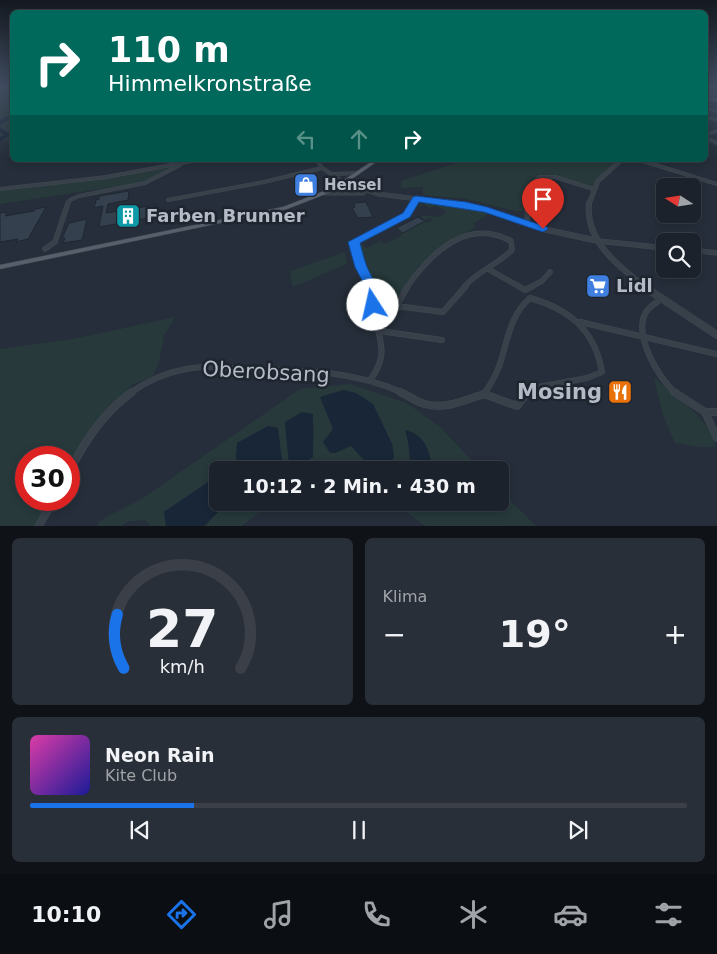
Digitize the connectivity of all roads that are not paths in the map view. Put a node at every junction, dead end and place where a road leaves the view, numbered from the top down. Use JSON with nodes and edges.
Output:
{"nodes":[{"id":1,"x":190,"y":162,"type":"edge"},
{"id":2,"x":318,"y":162,"type":"edge"},
{"id":3,"x":374,"y":162,"type":"edge"},
{"id":4,"x":619,"y":162,"type":"edge"},
{"id":5,"x":646,"y":162,"type":"edge"},
{"id":6,"x":186,"y":163,"type":"junction"},
{"id":7,"x":322,"y":168,"type":"junction"},
{"id":8,"x":361,"y":172,"type":"junction"},
{"id":9,"x":330,"y":173,"type":"junction"},
{"id":10,"x":345,"y":182,"type":"junction"},
{"id":11,"x":717,"y":184,"type":"edge"},
{"id":12,"x":0,"y":189,"type":"edge"},
{"id":13,"x":593,"y":189,"type":"junction"},
{"id":14,"x":325,"y":193,"type":"junction"},
{"id":15,"x":378,"y":194,"type":"junction"},
{"id":16,"x":416,"y":199,"type":"junction"},
{"id":17,"x":168,"y":200,"type":"dead end"},
{"id":18,"x":527,"y":223,"type":"junction"},
{"id":19,"x":598,"y":241,"type":"junction"},
{"id":20,"x":656,"y":247,"type":"edge"},
{"id":21,"x":44,"y":249,"type":"dead end"},
{"id":22,"x":701,"y":251,"type":"edge"},
{"id":23,"x":717,"y":253,"type":"edge"},
{"id":24,"x":0,"y":267,"type":"edge"},
{"id":25,"x":488,"y":269,"type":"junction"},
{"id":26,"x":550,"y":272,"type":"dead end"},
{"id":27,"x":525,"y":290,"type":"junction"},
{"id":28,"x":530,"y":298,"type":"junction"},
{"id":29,"x":661,"y":299,"type":"junction"},
{"id":30,"x":396,"y":306,"type":"junction"},
{"id":31,"x":376,"y":321,"type":"junction"},
{"id":32,"x":580,"y":322,"type":"junction"},
{"id":33,"x":380,"y":331,"type":"junction"},
{"id":34,"x":717,"y":333,"type":"edge"},
{"id":35,"x":645,"y":337,"type":"junction"},
{"id":36,"x":442,"y":340,"type":"dead end"},
{"id":37,"x":717,"y":354,"type":"edge"},
{"id":38,"x":370,"y":380,"type":"junction"},
{"id":39,"x":484,"y":394,"type":"junction"},
{"id":40,"x":705,"y":412,"type":"junction"},
{"id":41,"x":717,"y":412,"type":"edge"},
{"id":42,"x":717,"y":438,"type":"edge"},
{"id":43,"x":80,"y":450,"type":"edge"},
{"id":44,"x":47,"y":511,"type":"edge"},
{"id":45,"x":38,"y":526,"type":"edge"}],
"edges":[{"from":1,"to":6,"type":"street"},
{"from":2,"to":7,"type":"street"},
{"from":3,"to":8,"type":"main road"},
{"from":4,"to":13,"type":"street"},
{"from":5,"to":11,"type":"street"},
{"from":6,"to":12,"type":"street"},
{"from":6,"to":21,"type":"street"},
{"from":7,"to":9,"type":"street"},
{"from":7,"to":17,"type":"street"},
{"from":8,"to":9,"type":"street"},
{"from":8,"to":10,"type":"main road"},
{"from":9,"to":10,"type":"street"},
{"from":10,"to":14,"type":"main road"},
{"from":10,"to":15,"type":"street"},
{"from":13,"to":18,"type":"street"},
{"from":13,"to":19,"type":"street"},
{"from":14,"to":15,"type":"street"},
{"from":14,"to":24,"type":"main road"},
{"from":15,"to":16,"type":"street"},
{"from":16,"to":18,"type":"street"},
{"from":16,"to":31,"type":"street"},
{"from":18,"to":19,"type":"street"},
{"from":19,"to":20,"type":"street"},
{"from":19,"to":29,"type":"street"},
{"from":22,"to":23,"type":"street"},
{"from":25,"to":27,"type":"street"},
{"from":25,"to":30,"type":"street"},
{"from":25,"to":30,"type":"street"},
{"from":26,"to":27,"type":"street"},
{"from":27,"to":28,"type":"street"},
{"from":28,"to":32,"type":"street"},
{"from":28,"to":39,"type":"street"},
{"from":29,"to":34,"type":"street"},
{"from":29,"to":35,"type":"street"},
{"from":30,"to":31,"type":"street"},
{"from":31,"to":33,"type":"street"},
{"from":32,"to":35,"type":"street"},
{"from":32,"to":39,"type":"street"},
{"from":33,"to":36,"type":"street"},
{"from":33,"to":38,"type":"street"},
{"from":35,"to":37,"type":"street"},
{"from":35,"to":40,"type":"street"},
{"from":38,"to":39,"type":"street","name":"Oberobsang"},
{"from":38,"to":43,"type":"street","name":"Oberobsang"},
{"from":40,"to":41,"type":"street"},
{"from":40,"to":42,"type":"street"},
{"from":44,"to":45,"type":"street"}]}
